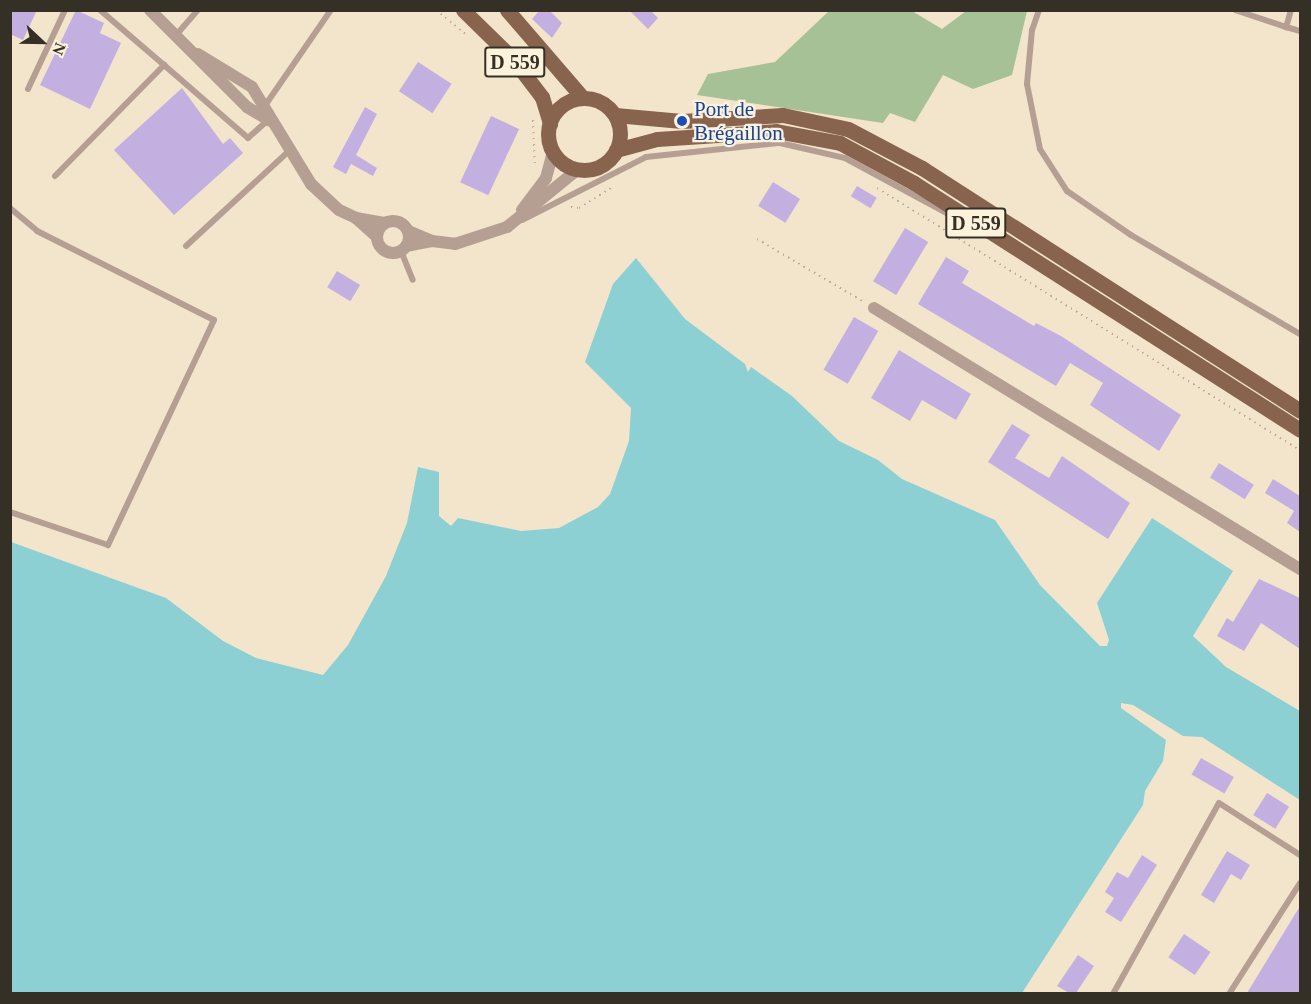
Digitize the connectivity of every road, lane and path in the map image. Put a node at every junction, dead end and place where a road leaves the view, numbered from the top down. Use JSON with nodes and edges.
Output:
{"nodes":[{"id":1,"x":65,"y":10,"type":"edge"},
{"id":2,"x":100,"y":10,"type":"edge"},
{"id":3,"x":150,"y":10,"type":"edge"},
{"id":4,"x":198,"y":10,"type":"edge"},
{"id":5,"x":332,"y":10,"type":"edge"},
{"id":6,"x":436,"y":10,"type":"edge"},
{"id":7,"x":463,"y":10,"type":"edge"},
{"id":8,"x":507,"y":10,"type":"edge"},
{"id":9,"x":1039,"y":10,"type":"edge"},
{"id":10,"x":1235,"y":10,"type":"edge"},
{"id":11,"x":1291,"y":10,"type":"edge"},
{"id":12,"x":1286,"y":27,"type":"junction"},
{"id":13,"x":1300,"y":31,"type":"edge"},
{"id":14,"x":177,"y":34,"type":"junction"},
{"id":15,"x":475,"y":41,"type":"dead end"},
{"id":16,"x":198,"y":54,"type":"junction"},
{"id":17,"x":164,"y":65,"type":"junction"},
{"id":18,"x":28,"y":89,"type":"dead end"},
{"id":19,"x":583,"y":98,"type":"junction"},
{"id":20,"x":264,"y":108,"type":"junction"},
{"id":21,"x":615,"y":115,"type":"junction"},
{"id":22,"x":533,"y":116,"type":"dead end"},
{"id":23,"x":269,"y":120,"type":"junction"},
{"id":24,"x":550,"y":124,"type":"junction"},
{"id":25,"x":616,"y":150,"type":"junction"},
{"id":26,"x":289,"y":151,"type":"junction"},
{"id":27,"x":553,"y":152,"type":"junction"},
{"id":28,"x":578,"y":169,"type":"junction"},
{"id":29,"x":537,"y":173,"type":"dead end"},
{"id":30,"x":55,"y":176,"type":"dead end"},
{"id":31,"x":616,"y":184,"type":"dead end"},
{"id":32,"x":874,"y":186,"type":"dead end"},
{"id":33,"x":566,"y":203,"type":"dead end"},
{"id":34,"x":10,"y":208,"type":"edge"},
{"id":35,"x":356,"y":218,"type":"junction"},
{"id":36,"x":383,"y":223,"type":"junction"},
{"id":37,"x":507,"y":227,"type":"junction"},
{"id":38,"x":409,"y":231,"type":"junction"},
{"id":39,"x":376,"y":236,"type":"junction"},
{"id":40,"x":757,"y":239,"type":"dead end"},
{"id":41,"x":432,"y":241,"type":"junction"},
{"id":42,"x":186,"y":246,"type":"dead end"},
{"id":43,"x":404,"y":248,"type":"junction"},
{"id":44,"x":1014,"y":248,"type":"junction"},
{"id":45,"x":413,"y":280,"type":"dead end"},
{"id":46,"x":874,"y":308,"type":"joint"},
{"id":47,"x":1300,"y":334,"type":"edge"},
{"id":48,"x":1300,"y":411,"type":"edge"},
{"id":49,"x":1300,"y":430,"type":"edge"},
{"id":50,"x":1300,"y":450,"type":"edge"},
{"id":51,"x":10,"y":512,"type":"edge"},
{"id":52,"x":1300,"y":569,"type":"edge"},
{"id":53,"x":1300,"y":855,"type":"edge"},
{"id":54,"x":1300,"y":883,"type":"edge"},
{"id":55,"x":1113,"y":993,"type":"edge"},
{"id":56,"x":1229,"y":993,"type":"edge"}],
"edges":[{"from":1,"to":18,"type":"lane"},
{"from":2,"to":17,"type":"lane"},
{"from":3,"to":14,"type":"street"},
{"from":4,"to":14,"type":"lane"},
{"from":5,"to":20,"type":"lane"},
{"from":6,"to":15,"type":"path"},
{"from":7,"to":24,"type":"main road","number":"D 559"},
{"from":8,"to":19,"type":"main road","number":"D 559"},
{"from":9,"to":47,"type":"lane"},
{"from":10,"to":12,"type":"lane"},
{"from":11,"to":12,"type":"lane"},
{"from":12,"to":13,"type":"lane"},
{"from":14,"to":16,"type":"street"},
{"from":16,"to":20,"type":"street"},
{"from":16,"to":23,"type":"street"},
{"from":17,"to":23,"type":"lane"},
{"from":17,"to":30,"type":"lane"},
{"from":19,"to":21,"type":"main road"},
{"from":19,"to":24,"type":"main road"},
{"from":20,"to":23,"type":"street"},
{"from":21,"to":25,"type":"main road"},
{"from":21,"to":48,"type":"main road","number":"D 559"},
{"from":22,"to":29,"type":"path"},
{"from":23,"to":26,"type":"street"},
{"from":24,"to":27,"type":"main road"},
{"from":25,"to":28,"type":"main road"},
{"from":25,"to":44,"type":"main road","number":"D 559"},
{"from":26,"to":35,"type":"street"},
{"from":26,"to":42,"type":"lane"},
{"from":27,"to":28,"type":"main road"},
{"from":27,"to":37,"type":"street"},
{"from":28,"to":37,"type":"street"},
{"from":31,"to":33,"type":"path"},
{"from":32,"to":50,"type":"path"},
{"from":34,"to":51,"type":"lane"},
{"from":35,"to":36,"type":"street"},
{"from":35,"to":39,"type":"street"},
{"from":36,"to":38,"type":"street"},
{"from":36,"to":39,"type":"street"},
{"from":37,"to":41,"type":"street"},
{"from":37,"to":44,"type":"lane"},
{"from":38,"to":41,"type":"street"},
{"from":38,"to":43,"type":"street"},
{"from":39,"to":43,"type":"street"},
{"from":40,"to":46,"type":"path"},
{"from":41,"to":43,"type":"street"},
{"from":43,"to":45,"type":"lane"},
{"from":44,"to":49,"type":"main road","number":"D 559"},
{"from":46,"to":52,"type":"street"},
{"from":53,"to":55,"type":"lane"},
{"from":54,"to":56,"type":"lane"}]}
